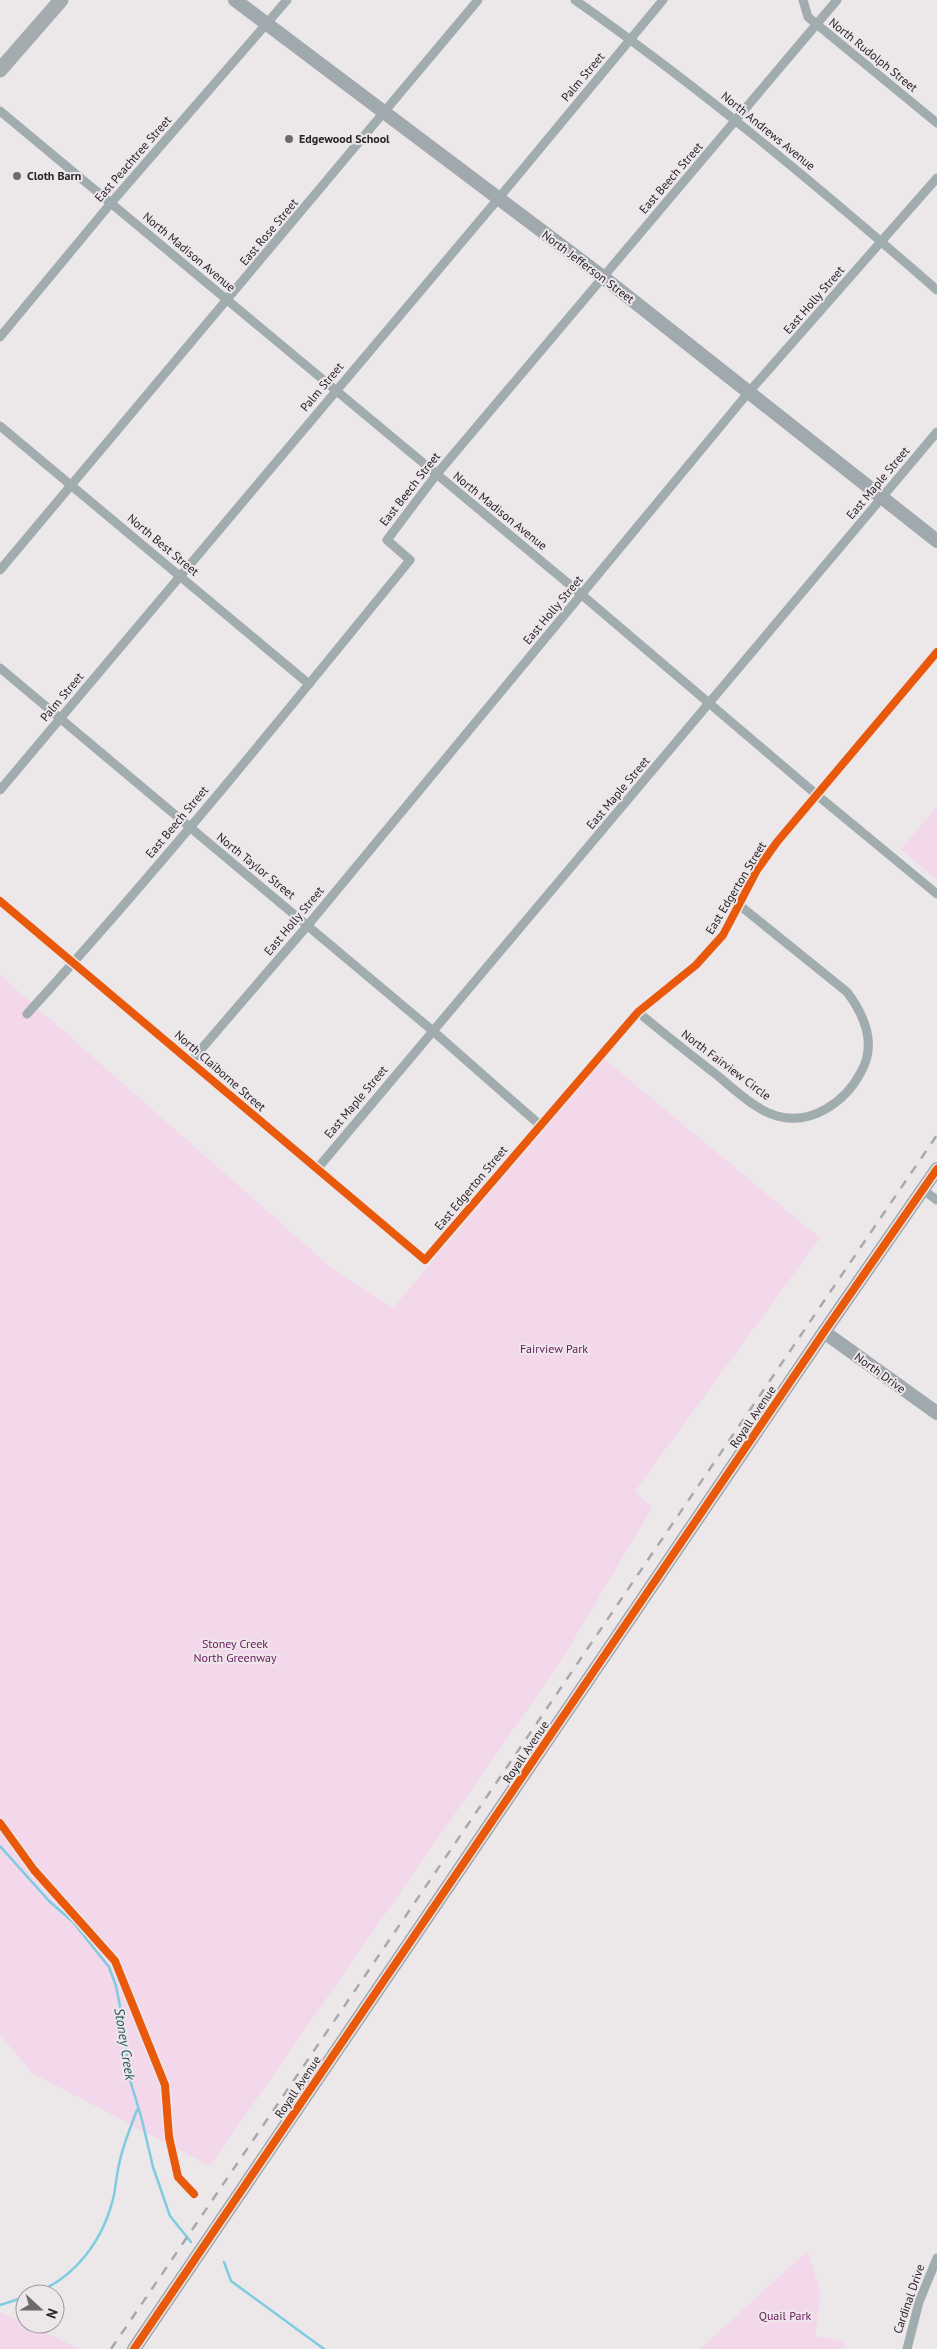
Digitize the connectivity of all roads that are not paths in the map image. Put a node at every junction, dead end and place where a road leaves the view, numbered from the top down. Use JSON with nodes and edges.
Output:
{"nodes":[{"id":1,"x":61,"y":0,"type":"edge"},
{"id":2,"x":235,"y":0,"type":"edge"},
{"id":3,"x":288,"y":0,"type":"edge"},
{"id":4,"x":478,"y":0,"type":"edge"},
{"id":5,"x":575,"y":0,"type":"edge"},
{"id":6,"x":663,"y":0,"type":"edge"},
{"id":7,"x":803,"y":0,"type":"edge"},
{"id":8,"x":837,"y":0,"type":"edge"},
{"id":9,"x":816,"y":24,"type":"junction"},
{"id":10,"x":266,"y":25,"type":"junction"},
{"id":11,"x":631,"y":39,"type":"junction"},
{"id":12,"x":0,"y":70,"type":"edge"},
{"id":13,"x":0,"y":111,"type":"edge"},
{"id":14,"x":386,"y":112,"type":"junction"},
{"id":15,"x":737,"y":120,"type":"junction"},
{"id":16,"x":937,"y":123,"type":"edge"},
{"id":17,"x":937,"y":178,"type":"edge"},
{"id":18,"x":498,"y":199,"type":"junction"},
{"id":19,"x":111,"y":203,"type":"junction"},
{"id":20,"x":882,"y":242,"type":"junction"},
{"id":21,"x":603,"y":277,"type":"junction"},
{"id":22,"x":937,"y":290,"type":"edge"},
{"id":23,"x":227,"y":301,"type":"junction"},
{"id":24,"x":0,"y":337,"type":"edge"},
{"id":25,"x":336,"y":390,"type":"junction"},
{"id":26,"x":748,"y":393,"type":"junction"},
{"id":27,"x":0,"y":426,"type":"edge"},
{"id":28,"x":937,"y":432,"type":"edge"},
{"id":29,"x":436,"y":475,"type":"junction"},
{"id":30,"x":71,"y":486,"type":"junction"},
{"id":31,"x":881,"y":498,"type":"junction"},
{"id":32,"x":937,"y":541,"type":"edge"},
{"id":33,"x":0,"y":570,"type":"edge"},
{"id":34,"x":180,"y":576,"type":"junction"},
{"id":35,"x":582,"y":595,"type":"junction"},
{"id":36,"x":937,"y":652,"type":"edge"},
{"id":37,"x":0,"y":668,"type":"edge"},
{"id":38,"x":309,"y":684,"type":"junction"},
{"id":39,"x":709,"y":704,"type":"junction"},
{"id":40,"x":60,"y":718,"type":"junction"},
{"id":41,"x":0,"y":790,"type":"edge"},
{"id":42,"x":817,"y":795,"type":"junction"},
{"id":43,"x":188,"y":827,"type":"junction"},
{"id":44,"x":937,"y":894,"type":"edge"},
{"id":45,"x":0,"y":901,"type":"edge"},
{"id":46,"x":738,"y":904,"type":"junction"},
{"id":47,"x":308,"y":925,"type":"junction"},
{"id":48,"x":74,"y":962,"type":"junction"},
{"id":49,"x":638,"y":1012,"type":"junction"},
{"id":50,"x":27,"y":1014,"type":"dead end"},
{"id":51,"x":433,"y":1031,"type":"junction"},
{"id":52,"x":191,"y":1061,"type":"junction"},
{"id":53,"x":540,"y":1124,"type":"junction"},
{"id":54,"x":317,"y":1169,"type":"junction"},
{"id":55,"x":937,"y":1169,"type":"edge"},
{"id":56,"x":923,"y":1190,"type":"junction"},
{"id":57,"x":937,"y":1200,"type":"edge"},
{"id":58,"x":425,"y":1260,"type":"joint"},
{"id":59,"x":824,"y":1332,"type":"junction"},
{"id":60,"x":935,"y":1407,"type":"edge"},
{"id":61,"x":937,"y":2258,"type":"edge"},
{"id":62,"x":134,"y":2349,"type":"edge"},
{"id":63,"x":907,"y":2349,"type":"edge"}],
"edges":[{"from":1,"to":12,"type":"main road"},
{"from":2,"to":10,"type":"street","name":"North Jefferson Street"},
{"from":3,"to":10,"type":"street","name":"East Peachtree Street"},
{"from":4,"to":14,"type":"street","name":"East Rose Street"},
{"from":5,"to":11,"type":"street","name":"North Andrews Avenue"},
{"from":6,"to":11,"type":"street","name":"Palm Street"},
{"from":7,"to":9,"type":"street","name":"North Rudolph Street"},
{"from":8,"to":9,"type":"street","name":"East Beech Street"},
{"from":9,"to":15,"type":"street","name":"East Beech Street"},
{"from":9,"to":16,"type":"street","name":"North Rudolph Street"},
{"from":10,"to":14,"type":"street","name":"North Jefferson Street"},
{"from":10,"to":19,"type":"street","name":"East Peachtree Street"},
{"from":11,"to":15,"type":"street","name":"North Andrews Avenue"},
{"from":11,"to":18,"type":"street","name":"Palm Street"},
{"from":13,"to":19,"type":"street","name":"North Madison Avenue"},
{"from":14,"to":18,"type":"street","name":"North Jefferson Street"},
{"from":14,"to":23,"type":"street","name":"East Rose Street"},
{"from":15,"to":20,"type":"street","name":"North Andrews Avenue"},
{"from":15,"to":21,"type":"street","name":"East Beech Street"},
{"from":17,"to":20,"type":"street","name":"East Holly Street"},
{"from":18,"to":21,"type":"street","name":"North Jefferson Street"},
{"from":18,"to":25,"type":"street","name":"Palm Street"},
{"from":19,"to":23,"type":"street","name":"North Madison Avenue"},
{"from":19,"to":24,"type":"street","name":"East Peachtree Street"},
{"from":20,"to":22,"type":"street","name":"North Andrews Avenue"},
{"from":20,"to":26,"type":"street","name":"East Holly Street"},
{"from":21,"to":26,"type":"street","name":"North Jefferson Street"},
{"from":21,"to":29,"type":"street","name":"East Beech Street"},
{"from":23,"to":25,"type":"street","name":"North Madison Avenue"},
{"from":23,"to":30,"type":"street","name":"East Rose Street"},
{"from":25,"to":29,"type":"street","name":"North Madison Avenue"},
{"from":25,"to":34,"type":"street","name":"Palm Street"},
{"from":26,"to":31,"type":"street","name":"North Jefferson Street"},
{"from":26,"to":35,"type":"street","name":"East Holly Street"},
{"from":27,"to":30,"type":"street","name":"North Best Street"},
{"from":28,"to":31,"type":"street","name":"East Maple Street"},
{"from":29,"to":35,"type":"street","name":"North Madison Avenue"},
{"from":29,"to":38,"type":"street","name":"East Beech Street"},
{"from":30,"to":33,"type":"street","name":"East Rose Street"},
{"from":30,"to":34,"type":"street","name":"North Best Street"},
{"from":31,"to":32,"type":"street","name":"North Jefferson Street"},
{"from":31,"to":39,"type":"street","name":"East Maple Street"},
{"from":34,"to":38,"type":"street","name":"North Best Street"},
{"from":34,"to":40,"type":"street","name":"Palm Street"},
{"from":35,"to":39,"type":"street","name":"North Madison Avenue"},
{"from":35,"to":47,"type":"street","name":"East Holly Street"},
{"from":36,"to":42,"type":"street","name":"East Edgerton Street"},
{"from":37,"to":40,"type":"street","name":"North Taylor Street"},
{"from":38,"to":43,"type":"street","name":"East Beech Street"},
{"from":39,"to":42,"type":"street","name":"North Madison Avenue"},
{"from":39,"to":51,"type":"street","name":"East Maple Street"},
{"from":40,"to":41,"type":"street","name":"Palm Street"},
{"from":40,"to":43,"type":"street","name":"North Taylor Street"},
{"from":42,"to":44,"type":"street","name":"North Madison Avenue"},
{"from":42,"to":46,"type":"street","name":"East Edgerton Street"},
{"from":43,"to":47,"type":"street","name":"North Taylor Street"},
{"from":43,"to":48,"type":"street","name":"East Beech Street"},
{"from":45,"to":48,"type":"street","name":"North Claiborne Street"},
{"from":46,"to":49,"type":"street","name":"East Edgerton Street"},
{"from":46,"to":49,"type":"street","name":"North Fairview Circle"},
{"from":47,"to":51,"type":"street","name":"North Taylor Street"},
{"from":47,"to":52,"type":"street","name":"East Holly Street"},
{"from":48,"to":50,"type":"street","name":"East Beech Street"},
{"from":48,"to":52,"type":"street","name":"North Claiborne Street"},
{"from":49,"to":53,"type":"street","name":"East Edgerton Street"},
{"from":51,"to":53,"type":"street","name":"North Taylor Street"},
{"from":51,"to":54,"type":"street","name":"East Maple Street"},
{"from":52,"to":54,"type":"street","name":"North Claiborne Street"},
{"from":53,"to":58,"type":"street","name":"East Edgerton Street"},
{"from":54,"to":58,"type":"street","name":"North Claiborne Street"},
{"from":55,"to":56,"type":"street","name":"Royall Avenue"},
{"from":56,"to":57,"type":"street"},
{"from":56,"to":59,"type":"street","name":"Royall Avenue"},
{"from":59,"to":60,"type":"street","name":"North Drive"},
{"from":59,"to":62,"type":"street","name":"Royall Avenue"},
{"from":61,"to":63,"type":"street","name":"Cardinal Drive"}]}
